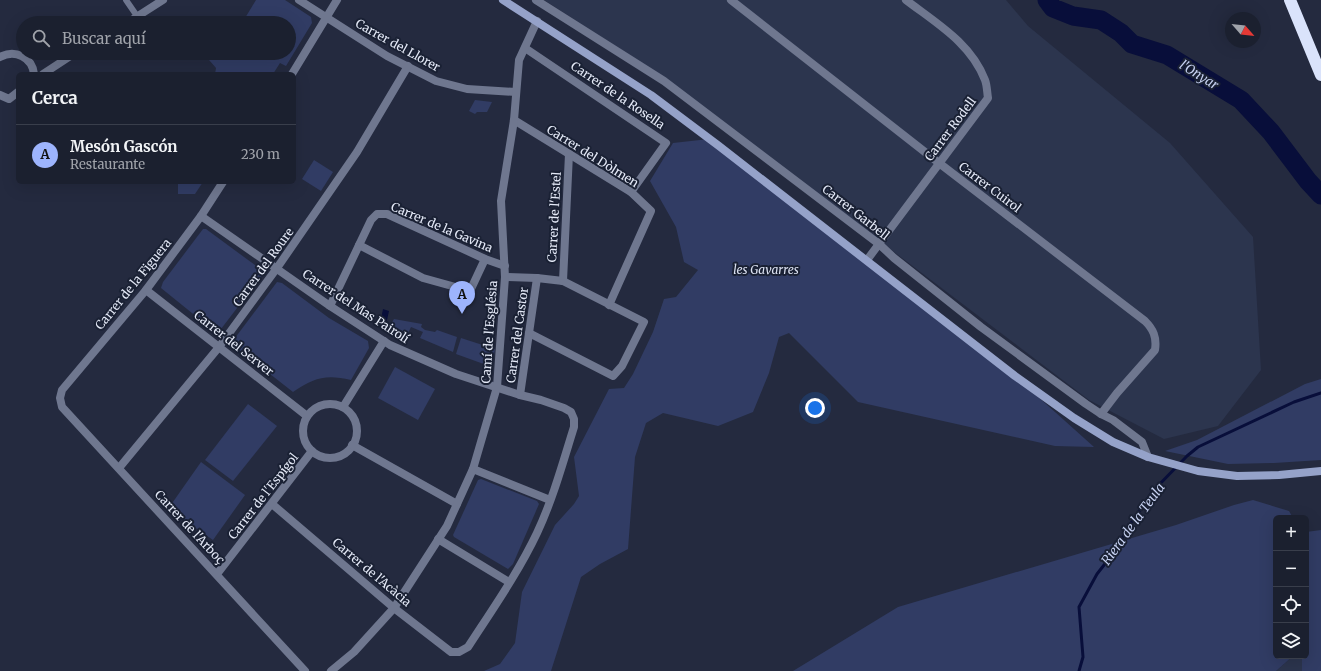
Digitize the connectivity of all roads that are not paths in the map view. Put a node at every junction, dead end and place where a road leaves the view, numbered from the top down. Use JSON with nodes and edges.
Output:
{"nodes":[{"id":1,"x":126,"y":0,"type":"edge"},
{"id":2,"x":163,"y":0,"type":"edge"},
{"id":3,"x":299,"y":0,"type":"edge"},
{"id":4,"x":337,"y":0,"type":"edge"},
{"id":5,"x":503,"y":0,"type":"edge"},
{"id":6,"x":536,"y":0,"type":"edge"},
{"id":7,"x":730,"y":0,"type":"edge"},
{"id":8,"x":906,"y":0,"type":"edge"},
{"id":9,"x":1290,"y":0,"type":"edge"},
{"id":10,"x":137,"y":16,"type":"joint"},
{"id":11,"x":326,"y":18,"type":"junction"},
{"id":12,"x":537,"y":21,"type":"junction"},
{"id":13,"x":525,"y":48,"type":"junction"},
{"id":14,"x":16,"y":54,"type":"edge"},
{"id":15,"x":0,"y":57,"type":"edge"},
{"id":16,"x":28,"y":60,"type":"edge"},
{"id":17,"x":65,"y":60,"type":"edge"},
{"id":18,"x":408,"y":66,"type":"junction"},
{"id":19,"x":34,"y":72,"type":"edge"},
{"id":20,"x":46,"y":72,"type":"edge"},
{"id":21,"x":293,"y":72,"type":"edge"},
{"id":22,"x":1321,"y":75,"type":"edge"},
{"id":23,"x":516,"y":92,"type":"junction"},
{"id":24,"x":16,"y":94,"type":"edge"},
{"id":25,"x":0,"y":95,"type":"edge"},
{"id":26,"x":514,"y":120,"type":"junction"},
{"id":27,"x":569,"y":154,"type":"junction"},
{"id":28,"x":939,"y":163,"type":"junction"},
{"id":29,"x":222,"y":184,"type":"edge"},
{"id":30,"x":631,"y":192,"type":"junction"},
{"id":31,"x":201,"y":216,"type":"junction"},
{"id":32,"x":879,"y":244,"type":"junction"},
{"id":33,"x":359,"y":245,"type":"junction"},
{"id":34,"x":485,"y":259,"type":"junction"},
{"id":35,"x":867,"y":260,"type":"junction"},
{"id":36,"x":504,"y":266,"type":"junction"},
{"id":37,"x":277,"y":268,"type":"junction"},
{"id":38,"x":505,"y":277,"type":"junction"},
{"id":39,"x":537,"y":278,"type":"junction"},
{"id":40,"x":563,"y":281,"type":"junction"},
{"id":41,"x":146,"y":290,"type":"junction"},
{"id":42,"x":610,"y":305,"type":"junction"},
{"id":43,"x":330,"y":306,"type":"junction"},
{"id":44,"x":529,"y":333,"type":"junction"},
{"id":45,"x":384,"y":341,"type":"junction"},
{"id":46,"x":219,"y":347,"type":"junction"},
{"id":47,"x":497,"y":387,"type":"junction"},
{"id":48,"x":520,"y":395,"type":"junction"},
{"id":49,"x":60,"y":398,"type":"joint"},
{"id":50,"x":343,"y":408,"type":"junction"},
{"id":51,"x":1101,"y":414,"type":"junction"},
{"id":52,"x":307,"y":416,"type":"junction"},
{"id":53,"x":352,"y":445,"type":"junction"},
{"id":54,"x":312,"y":451,"type":"junction"},
{"id":55,"x":1148,"y":457,"type":"junction"},
{"id":56,"x":119,"y":468,"type":"junction"},
{"id":57,"x":473,"y":469,"type":"junction"},
{"id":58,"x":1321,"y":471,"type":"edge"},
{"id":59,"x":550,"y":500,"type":"junction"},
{"id":60,"x":272,"y":504,"type":"junction"},
{"id":61,"x":457,"y":504,"type":"junction"},
{"id":62,"x":438,"y":540,"type":"junction"},
{"id":63,"x":217,"y":574,"type":"junction"},
{"id":64,"x":509,"y":582,"type":"junction"},
{"id":65,"x":394,"y":608,"type":"junction"},
{"id":66,"x":459,"y":652,"type":"joint"},
{"id":67,"x":305,"y":671,"type":"edge"},
{"id":68,"x":331,"y":671,"type":"edge"}],
"edges":[{"from":1,"to":10,"type":"lane"},
{"from":2,"to":10,"type":"street"},
{"from":3,"to":11,"type":"street","name":"Carrer del Llorer"},
{"from":4,"to":11,"type":"street"},
{"from":5,"to":12,"type":"main road"},
{"from":6,"to":32,"type":"street","name":"Carrer Garbell"},
{"from":7,"to":28,"type":"street","name":"Carrer Cuirol"},
{"from":8,"to":28,"type":"street","name":"Carrer Rodell"},
{"from":9,"to":22,"type":"highway"},
{"from":11,"to":18,"type":"street","name":"Carrer del Llorer"},
{"from":11,"to":21,"type":"street"},
{"from":12,"to":13,"type":"street","name":"Camí de l'Església"},
{"from":12,"to":35,"type":"main road"},
{"from":13,"to":23,"type":"street","name":"Camí de l'Església"},
{"from":13,"to":30,"type":"street","name":"Carrer de la Rosella"},
{"from":14,"to":15,"type":"street"},
{"from":16,"to":19,"type":"street"},
{"from":17,"to":20,"type":"street"},
{"from":18,"to":23,"type":"street","name":"Carrer del Llorer"},
{"from":18,"to":37,"type":"street","name":"Carrer del Roure"},
{"from":23,"to":26,"type":"street","name":"Camí de l'Església"},
{"from":24,"to":25,"type":"street"},
{"from":26,"to":27,"type":"street","name":"Carrer del Dòlmen"},
{"from":26,"to":36,"type":"street","name":"Camí de l'Església"},
{"from":27,"to":30,"type":"street","name":"Carrer del Dòlmen"},
{"from":27,"to":40,"type":"street","name":"Carrer de l'Estel"},
{"from":28,"to":32,"type":"street","name":"Carrer Rodell"},
{"from":28,"to":51,"type":"street","name":"Carrer Cuirol"},
{"from":29,"to":31,"type":"street","name":"Carrer de la Figuera"},
{"from":30,"to":42,"type":"street","name":"Carrer del Dòlmen"},
{"from":31,"to":37,"type":"street","name":"Carrer del Mas Pairolí"},
{"from":31,"to":41,"type":"street","name":"Carrer de la Figuera"},
{"from":32,"to":35,"type":"street","name":"Carrer Rodell"},
{"from":32,"to":51,"type":"street","name":"Carrer Garbell"},
{"from":33,"to":34,"type":"street","name":"Carrer de la Gavina"},
{"from":33,"to":34,"type":"street"},
{"from":33,"to":43,"type":"street","name":"Carrer de la Gavina"},
{"from":34,"to":36,"type":"street","name":"Carrer de la Gavina"},
{"from":35,"to":55,"type":"main road"},
{"from":36,"to":38,"type":"street","name":"Camí de l'Església"},
{"from":37,"to":43,"type":"street","name":"Carrer del Mas Pairolí"},
{"from":37,"to":46,"type":"street","name":"Carrer del Roure"},
{"from":38,"to":39,"type":"street"},
{"from":38,"to":47,"type":"street","name":"Camí de l'Església"},
{"from":39,"to":40,"type":"street"},
{"from":39,"to":44,"type":"street","name":"Carrer del Castor"},
{"from":40,"to":42,"type":"street"},
{"from":41,"to":46,"type":"street","name":"Carrer del Server"},
{"from":41,"to":49,"type":"street","name":"Carrer de la Figuera"},
{"from":42,"to":44,"type":"street"},
{"from":43,"to":45,"type":"street","name":"Carrer del Mas Pairolí"},
{"from":44,"to":48,"type":"street","name":"Carrer del Castor"},
{"from":45,"to":47,"type":"street","name":"Carrer del Mas Pairolí"},
{"from":45,"to":50,"type":"street"},
{"from":46,"to":52,"type":"street","name":"Carrer del Server"},
{"from":46,"to":56,"type":"street","name":"Carrer del Roure"},
{"from":47,"to":48,"type":"street","name":"Carrer del Mas Pairolí"},
{"from":47,"to":57,"type":"street","name":"Camí de l'Església"},
{"from":48,"to":59,"type":"street","name":"Carrer del Mas Pairolí"},
{"from":49,"to":56,"type":"street","name":"Carrer de l'Arboç"},
{"from":50,"to":52,"type":"street"},
{"from":50,"to":53,"type":"street"},
{"from":51,"to":55,"type":"street","name":"Carrer Garbell"},
{"from":52,"to":54,"type":"street","name":"Carrer de l'Espígol"},
{"from":53,"to":54,"type":"street","name":"Carrer de l'Espígol"},
{"from":53,"to":61,"type":"street"},
{"from":54,"to":60,"type":"street","name":"Carrer de l'Espígol"},
{"from":55,"to":58,"type":"main road"},
{"from":56,"to":63,"type":"street","name":"Carrer de l'Arboç"},
{"from":57,"to":59,"type":"street"},
{"from":57,"to":61,"type":"street","name":"Camí de l'Església"},
{"from":59,"to":64,"type":"street","name":"Carrer del Mas Pairolí"},
{"from":60,"to":63,"type":"street","name":"Carrer de l'Espígol"},
{"from":60,"to":65,"type":"street","name":"Carrer de l'Acàcia"},
{"from":61,"to":62,"type":"street","name":"Camí de l'Església"},
{"from":62,"to":64,"type":"street"},
{"from":62,"to":65,"type":"street","name":"Camí de l'Església"},
{"from":63,"to":67,"type":"street","name":"Carrer de l'Arboç"},
{"from":64,"to":66,"type":"street","name":"Carrer del Mas Pairolí"},
{"from":65,"to":66,"type":"street","name":"Carrer de l'Acàcia"},
{"from":65,"to":68,"type":"street","name":"Camí de l'Església"}]}
